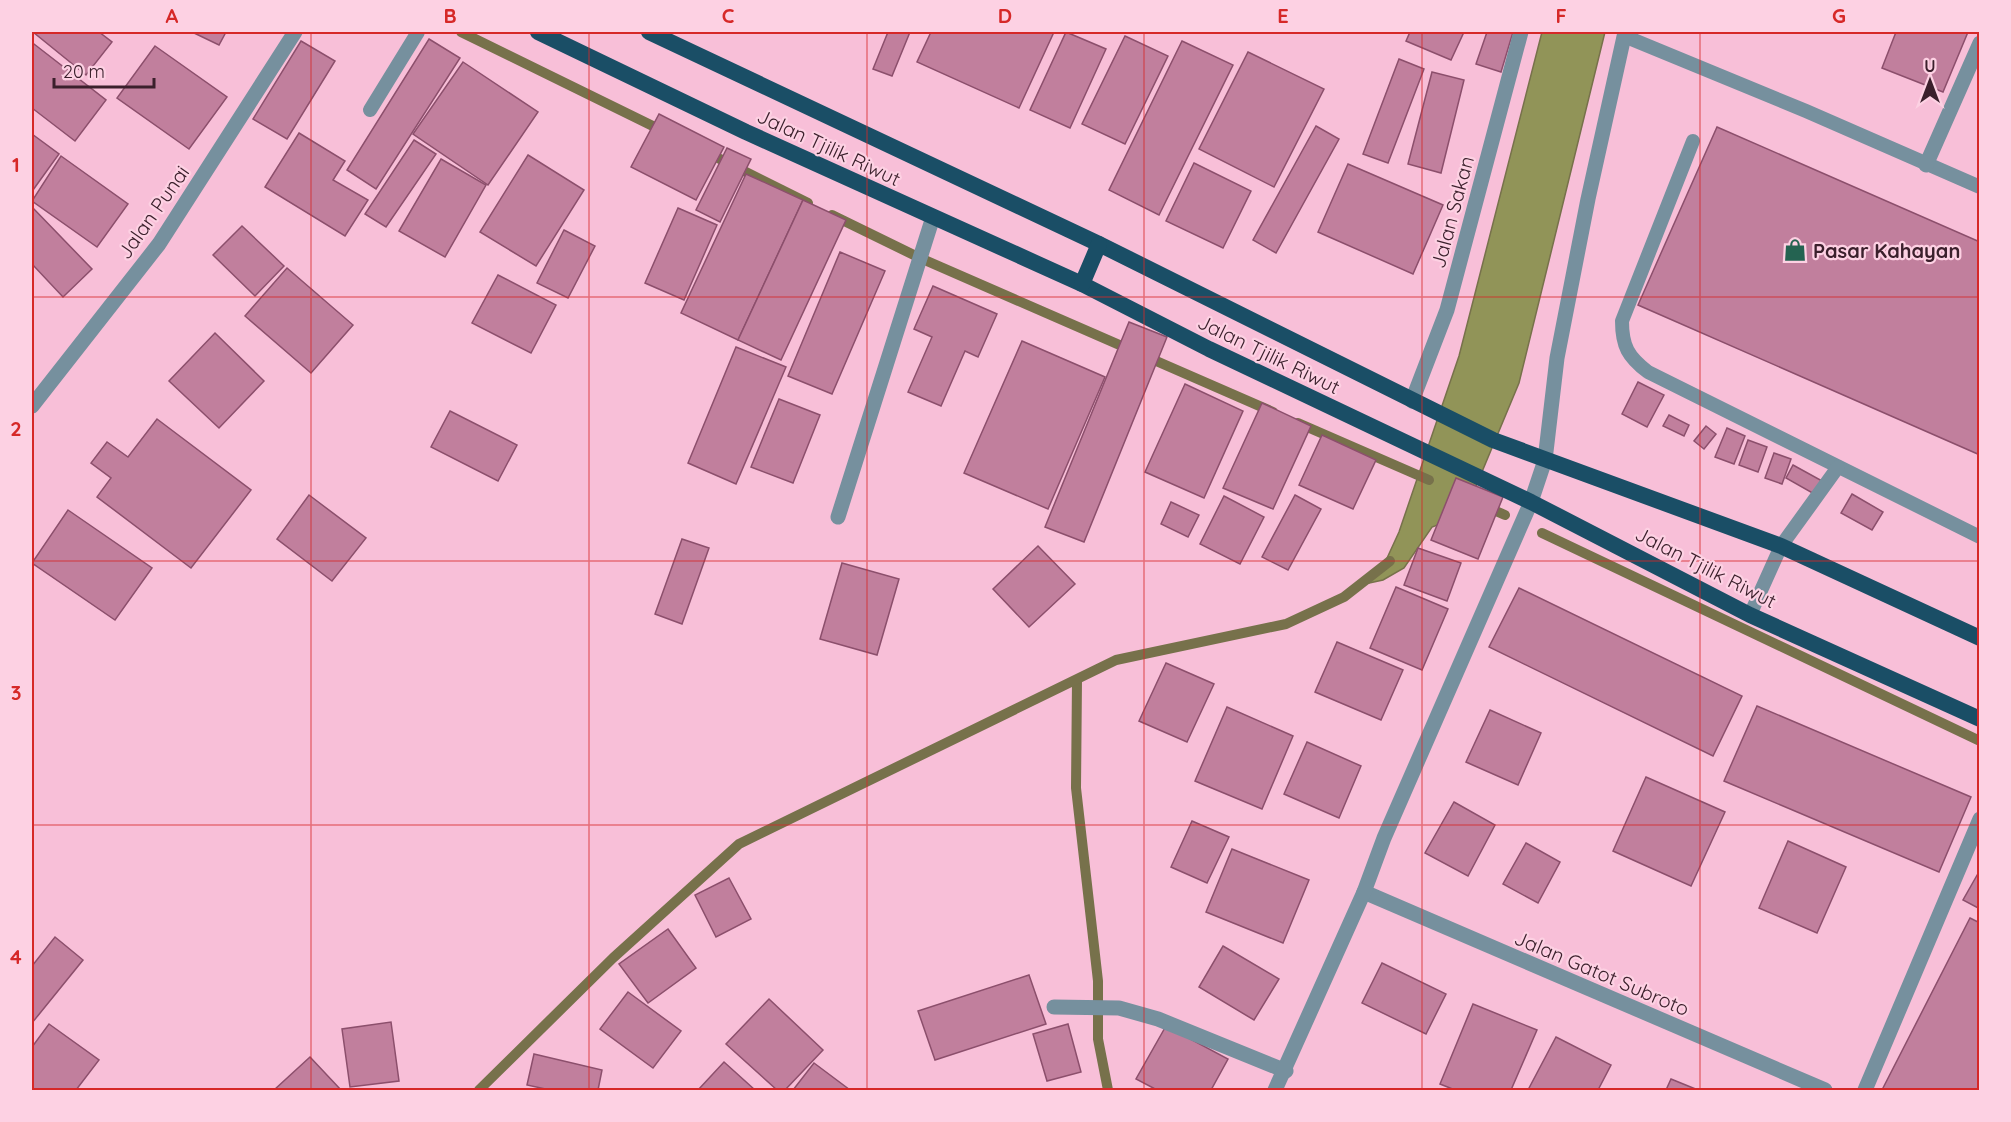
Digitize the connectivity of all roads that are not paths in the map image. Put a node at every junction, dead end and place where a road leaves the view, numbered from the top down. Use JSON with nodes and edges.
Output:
{"nodes":[{"id":1,"x":295,"y":32,"type":"edge"},
{"id":2,"x":418,"y":32,"type":"edge"},
{"id":3,"x":538,"y":32,"type":"edge"},
{"id":4,"x":649,"y":32,"type":"edge"},
{"id":5,"x":1521,"y":32,"type":"edge"},
{"id":6,"x":1624,"y":34,"type":"edge"},
{"id":7,"x":1980,"y":43,"type":"edge"},
{"id":8,"x":370,"y":110,"type":"dead end"},
{"id":9,"x":1693,"y":141,"type":"dead end"},
{"id":10,"x":1926,"y":165,"type":"junction"},
{"id":11,"x":1980,"y":187,"type":"edge"},
{"id":12,"x":933,"y":218,"type":"junction"},
{"id":13,"x":1099,"y":244,"type":"junction"},
{"id":14,"x":1082,"y":284,"type":"junction"},
{"id":15,"x":1412,"y":400,"type":"junction"},
{"id":16,"x":32,"y":406,"type":"edge"},
{"id":17,"x":1545,"y":460,"type":"junction"},
{"id":18,"x":1838,"y":467,"type":"junction"},
{"id":19,"x":1531,"y":502,"type":"junction"},
{"id":20,"x":838,"y":517,"type":"dead end"},
{"id":21,"x":1980,"y":537,"type":"edge"},
{"id":22,"x":1781,"y":546,"type":"junction"},
{"id":23,"x":1750,"y":615,"type":"junction"},
{"id":24,"x":1980,"y":638,"type":"edge"},
{"id":25,"x":1980,"y":719,"type":"edge"},
{"id":26,"x":1980,"y":819,"type":"edge"},
{"id":27,"x":1364,"y":892,"type":"junction"},
{"id":28,"x":1054,"y":1007,"type":"dead end"},
{"id":29,"x":1286,"y":1071,"type":"junction"},
{"id":30,"x":1275,"y":1090,"type":"edge"},
{"id":31,"x":1825,"y":1090,"type":"edge"},
{"id":32,"x":1865,"y":1090,"type":"edge"}],
"edges":[{"from":1,"to":16,"type":"street","name":"Jalan Punai"},
{"from":2,"to":8,"type":"lane"},
{"from":3,"to":12,"type":"highway","name":"Jalan Tjilik Riwut"},
{"from":4,"to":13,"type":"highway","name":"Jalan Tjilik Riwut"},
{"from":5,"to":15,"type":"street","name":"Jalan Sakan"},
{"from":6,"to":10,"type":"lane"},
{"from":6,"to":17,"type":"street"},
{"from":7,"to":10,"type":"street"},
{"from":9,"to":18,"type":"lane"},
{"from":10,"to":11,"type":"lane"},
{"from":12,"to":14,"type":"highway","name":"Jalan Tjilik Riwut"},
{"from":12,"to":20,"type":"street"},
{"from":13,"to":14,"type":"highway"},
{"from":13,"to":15,"type":"highway","name":"Jalan Tjilik Riwut"},
{"from":14,"to":19,"type":"highway","name":"Jalan Tjilik Riwut"},
{"from":15,"to":17,"type":"highway","name":"Jalan Tjilik Riwut"},
{"from":17,"to":19,"type":"street"},
{"from":17,"to":22,"type":"highway","name":"Jalan Tjilik Riwut"},
{"from":18,"to":21,"type":"lane"},
{"from":18,"to":22,"type":"lane"},
{"from":19,"to":23,"type":"highway","name":"Jalan Tjilik Riwut"},
{"from":19,"to":27,"type":"street"},
{"from":22,"to":23,"type":"lane"},
{"from":22,"to":24,"type":"highway","name":"Jalan Tjilik Riwut"},
{"from":23,"to":25,"type":"highway","name":"Jalan Tjilik Riwut"},
{"from":26,"to":32,"type":"street"},
{"from":27,"to":29,"type":"street"},
{"from":27,"to":31,"type":"street","name":"Jalan Gatot Subroto"},
{"from":28,"to":29,"type":"street"},
{"from":29,"to":30,"type":"street"}]}
